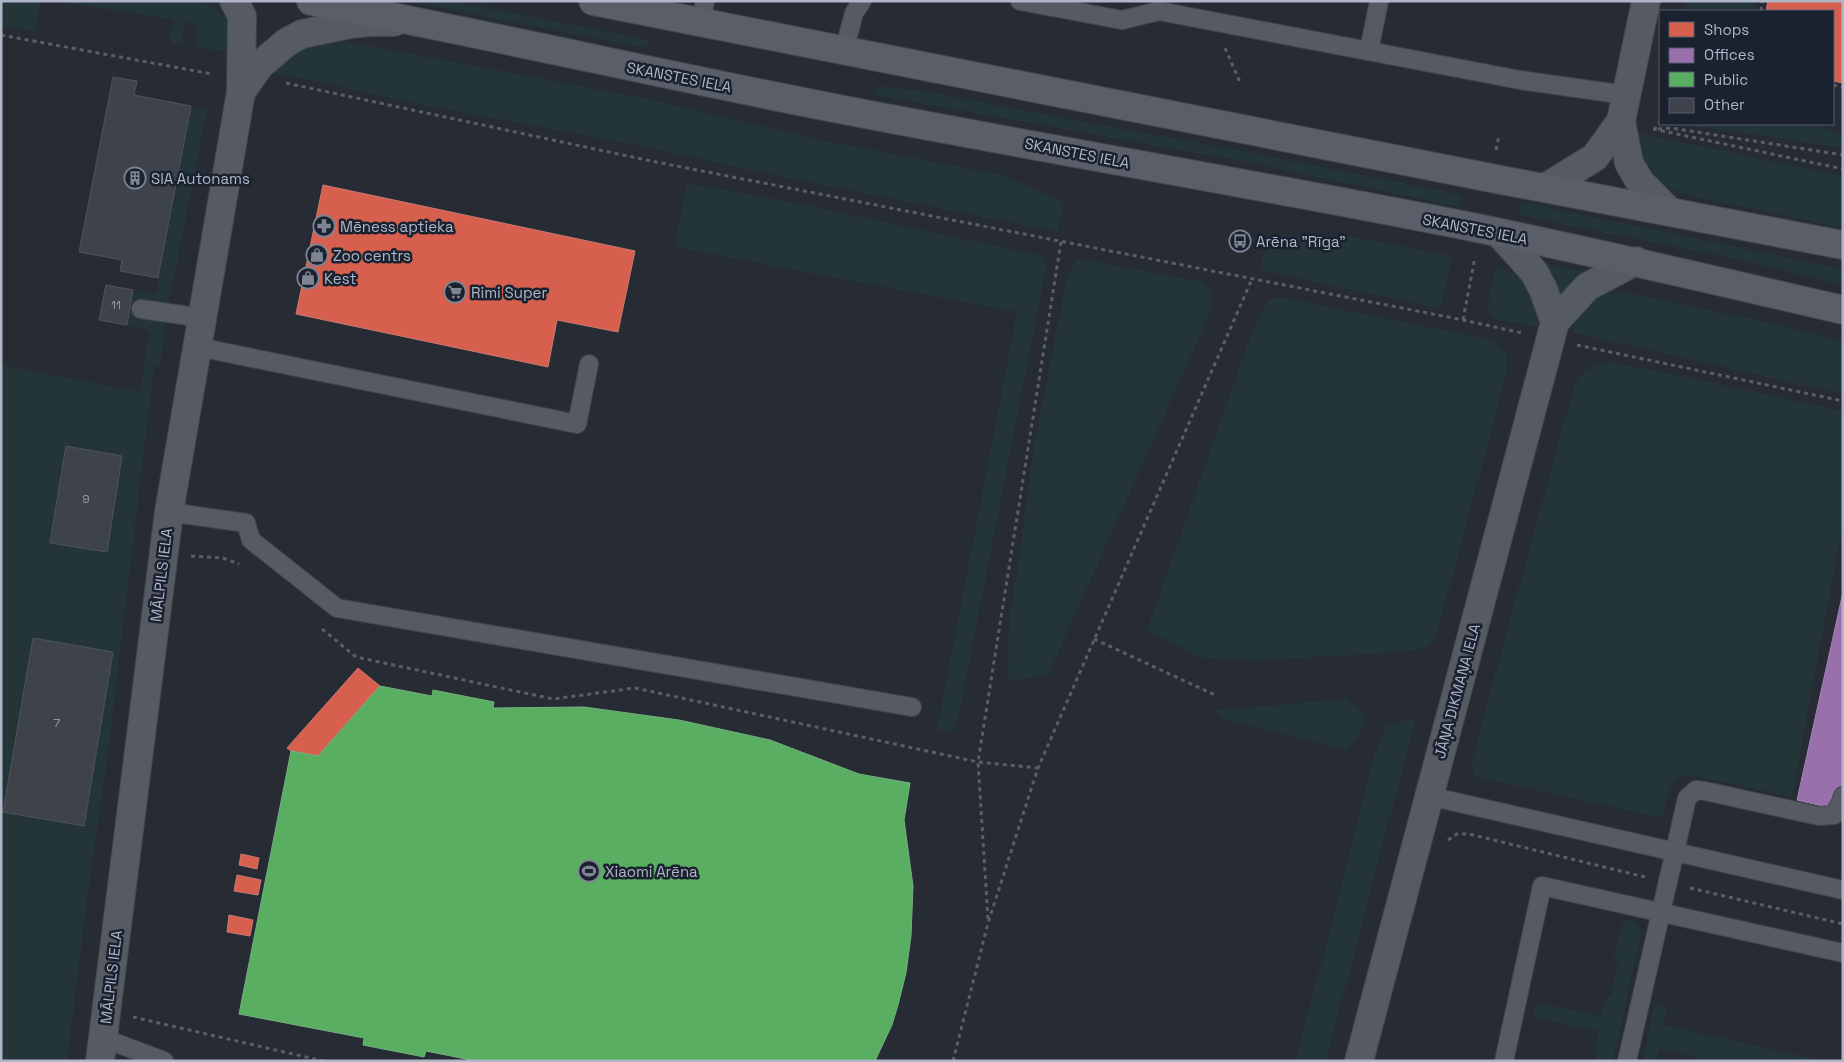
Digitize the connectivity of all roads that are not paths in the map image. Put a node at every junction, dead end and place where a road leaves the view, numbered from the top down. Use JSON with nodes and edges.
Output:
{"nodes":[{"id":1,"x":234,"y":1,"type":"edge"},
{"id":2,"x":311,"y":1,"type":"edge"},
{"id":3,"x":593,"y":1,"type":"edge"},
{"id":4,"x":862,"y":1,"type":"edge"},
{"id":5,"x":1020,"y":1,"type":"edge"},
{"id":6,"x":1379,"y":1,"type":"edge"},
{"id":7,"x":1646,"y":1,"type":"edge"},
{"id":8,"x":1161,"y":4,"type":"edge"},
{"id":9,"x":703,"y":12,"type":"edge"},
{"id":10,"x":425,"y":23,"type":"junction"},
{"id":11,"x":844,"y":51,"type":"junction"},
{"id":12,"x":1369,"y":51,"type":"junction"},
{"id":13,"x":240,"y":92,"type":"junction"},
{"id":14,"x":1624,"y":108,"type":"junction"},
{"id":15,"x":1545,"y":188,"type":"junction"},
{"id":16,"x":1669,"y":211,"type":"junction"},
{"id":17,"x":1499,"y":233,"type":"junction"},
{"id":18,"x":1843,"y":245,"type":"edge"},
{"id":19,"x":1636,"y":262,"type":"junction"},
{"id":20,"x":141,"y":309,"type":"dead end"},
{"id":21,"x":1843,"y":310,"type":"edge"},
{"id":22,"x":203,"y":318,"type":"junction"},
{"id":23,"x":1555,"y":322,"type":"junction"},
{"id":24,"x":198,"y":347,"type":"junction"},
{"id":25,"x":589,"y":364,"type":"dead end"},
{"id":26,"x":169,"y":512,"type":"junction"},
{"id":27,"x":912,"y":707,"type":"dead end"},
{"id":28,"x":1429,"y":796,"type":"junction"},
{"id":29,"x":1843,"y":796,"type":"edge"},
{"id":30,"x":1675,"y":852,"type":"junction"},
{"id":31,"x":1843,"y":890,"type":"edge"},
{"id":32,"x":1660,"y":913,"type":"junction"},
{"id":33,"x":1843,"y":953,"type":"edge"},
{"id":34,"x":102,"y":1049,"type":"edge"},
{"id":35,"x":164,"y":1061,"type":"edge"},
{"id":36,"x":1359,"y":1061,"type":"edge"},
{"id":37,"x":1504,"y":1061,"type":"edge"},
{"id":38,"x":1628,"y":1061,"type":"edge"}],
"edges":[{"from":1,"to":13,"type":"street","name":"MĀLPILS IELA"},
{"from":2,"to":10,"type":"main road","name":"SKANSTES IELA"},
{"from":3,"to":9,"type":"main road"},
{"from":4,"to":11,"type":"lane"},
{"from":5,"to":8,"type":"lane"},
{"from":6,"to":12,"type":"lane"},
{"from":7,"to":14,"type":"street"},
{"from":8,"to":12,"type":"lane"},
{"from":9,"to":11,"type":"main road"},
{"from":10,"to":13,"type":"street","name":"MĀLPILS IELA"},
{"from":10,"to":17,"type":"main road","name":"SKANSTES IELA"},
{"from":11,"to":15,"type":"main road"},
{"from":12,"to":14,"type":"lane"},
{"from":13,"to":22,"type":"street","name":"MĀLPILS IELA"},
{"from":14,"to":15,"type":"street"},
{"from":14,"to":16,"type":"street"},
{"from":15,"to":16,"type":"main road"},
{"from":16,"to":18,"type":"main road"},
{"from":17,"to":19,"type":"main road","name":"SKANSTES IELA"},
{"from":17,"to":23,"type":"street"},
{"from":19,"to":21,"type":"main road","name":"SKANSTES IELA"},
{"from":19,"to":23,"type":"street","name":"JĀŅA DIKMAŅA IELA"},
{"from":20,"to":22,"type":"lane"},
{"from":22,"to":24,"type":"street","name":"MĀLPILS IELA"},
{"from":23,"to":28,"type":"street","name":"JĀŅA DIKMAŅA IELA"},
{"from":24,"to":25,"type":"lane"},
{"from":24,"to":26,"type":"street","name":"MĀLPILS IELA"},
{"from":26,"to":27,"type":"lane"},
{"from":26,"to":34,"type":"street","name":"MĀLPILS IELA"},
{"from":28,"to":30,"type":"lane"},
{"from":28,"to":36,"type":"street","name":"JĀŅA DIKMAŅA IELA"},
{"from":29,"to":30,"type":"lane"},
{"from":30,"to":31,"type":"lane"},
{"from":30,"to":32,"type":"lane"},
{"from":32,"to":33,"type":"lane"},
{"from":32,"to":37,"type":"lane"},
{"from":32,"to":38,"type":"lane"},
{"from":34,"to":35,"type":"lane"}]}
